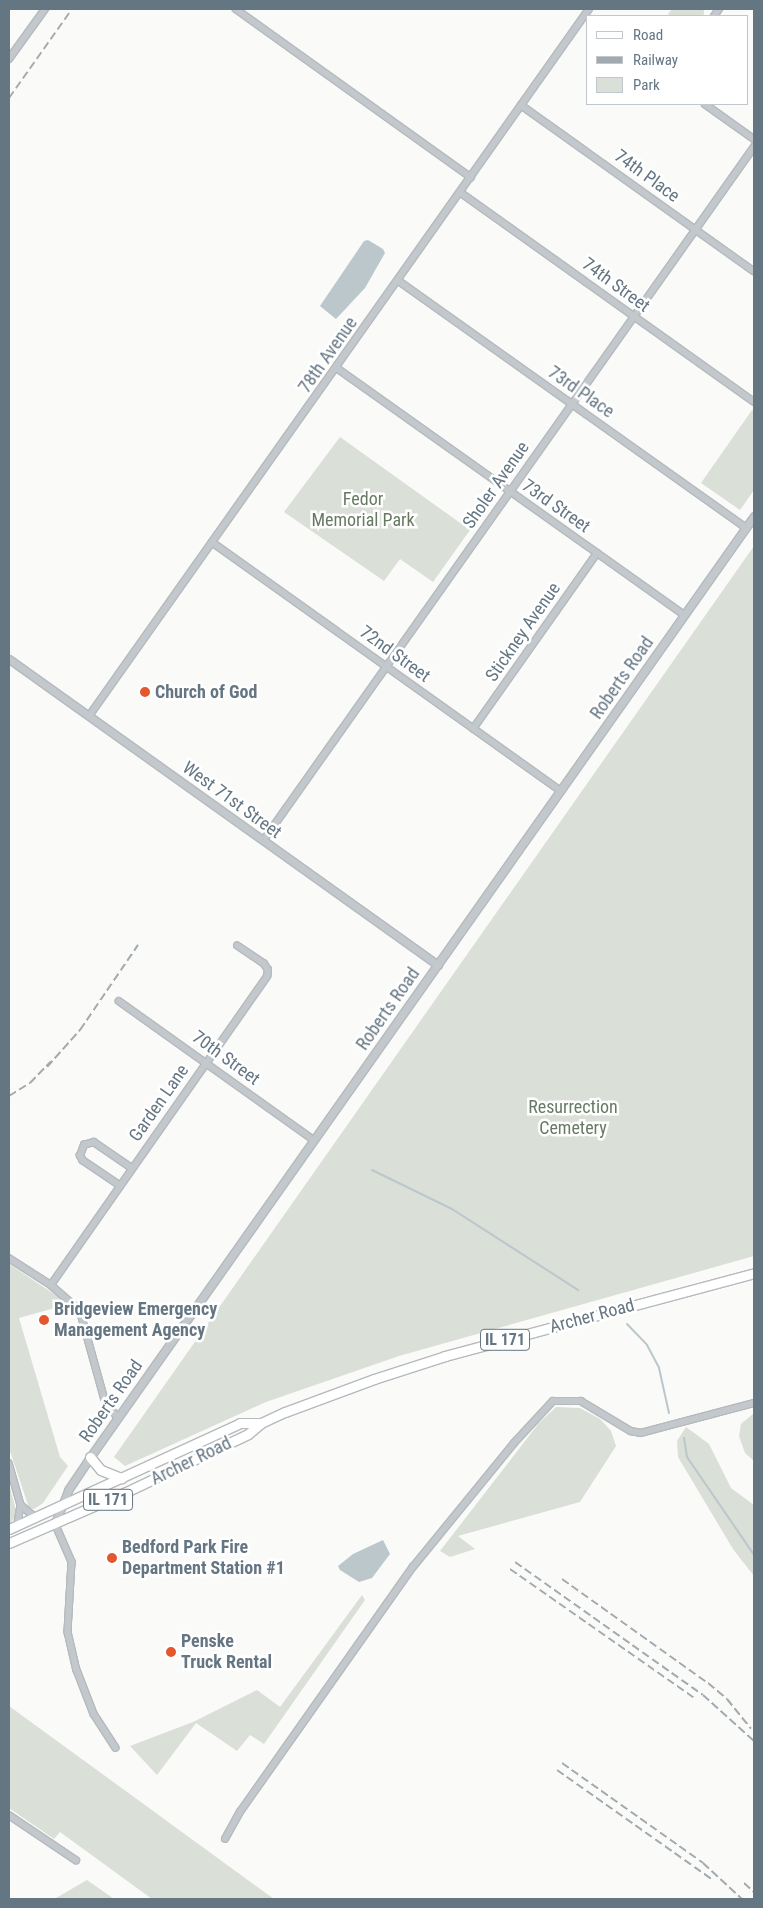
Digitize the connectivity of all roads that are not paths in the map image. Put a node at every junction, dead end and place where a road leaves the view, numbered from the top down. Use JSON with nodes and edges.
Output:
{"nodes":[{"id":1,"x":45,"y":9,"type":"edge"},
{"id":2,"x":236,"y":9,"type":"edge"},
{"id":3,"x":585,"y":18,"type":"edge"},
{"id":4,"x":9,"y":59,"type":"edge"},
{"id":5,"x":521,"y":105,"type":"junction"},
{"id":6,"x":706,"y":105,"type":"edge"},
{"id":7,"x":754,"y":139,"type":"edge"},
{"id":8,"x":754,"y":146,"type":"edge"},
{"id":9,"x":471,"y":177,"type":"junction"},
{"id":10,"x":460,"y":192,"type":"junction"},
{"id":11,"x":695,"y":229,"type":"junction"},
{"id":12,"x":754,"y":271,"type":"edge"},
{"id":13,"x":398,"y":281,"type":"junction"},
{"id":14,"x":632,"y":316,"type":"junction"},
{"id":15,"x":337,"y":368,"type":"junction"},
{"id":16,"x":754,"y":402,"type":"edge"},
{"id":17,"x":572,"y":404,"type":"junction"},
{"id":18,"x":510,"y":492,"type":"junction"},
{"id":19,"x":754,"y":516,"type":"edge"},
{"id":20,"x":746,"y":528,"type":"junction"},
{"id":21,"x":212,"y":542,"type":"junction"},
{"id":22,"x":597,"y":553,"type":"junction"},
{"id":23,"x":684,"y":615,"type":"junction"},
{"id":24,"x":9,"y":659,"type":"edge"},
{"id":25,"x":386,"y":667,"type":"junction"},
{"id":26,"x":89,"y":716,"type":"junction"},
{"id":27,"x":473,"y":729,"type":"junction"},
{"id":28,"x":561,"y":791,"type":"junction"},
{"id":29,"x":263,"y":840,"type":"junction"},
{"id":30,"x":237,"y":946,"type":"dead end"},
{"id":31,"x":438,"y":965,"type":"junction"},
{"id":32,"x":119,"y":1001,"type":"dead end"},
{"id":33,"x":206,"y":1062,"type":"junction"},
{"id":34,"x":314,"y":1140,"type":"junction"},
{"id":35,"x":132,"y":1168,"type":"junction"},
{"id":36,"x":120,"y":1186,"type":"junction"},
{"id":37,"x":9,"y":1258,"type":"edge"},
{"id":38,"x":754,"y":1273,"type":"edge"},
{"id":39,"x":51,"y":1285,"type":"junction"},
{"id":40,"x":754,"y":1403,"type":"edge"},
{"id":41,"x":118,"y":1418,"type":"junction"},
{"id":42,"x":260,"y":1423,"type":"junction"},
{"id":43,"x":90,"y":1457,"type":"junction"},
{"id":44,"x":9,"y":1464,"type":"edge"},
{"id":45,"x":121,"y":1478,"type":"junction"},
{"id":46,"x":21,"y":1505,"type":"junction"},
{"id":47,"x":64,"y":1506,"type":"junction"},
{"id":48,"x":36,"y":1518,"type":"junction"},
{"id":49,"x":55,"y":1523,"type":"junction"},
{"id":50,"x":18,"y":1525,"type":"junction"},
{"id":51,"x":9,"y":1529,"type":"edge"},
{"id":52,"x":9,"y":1542,"type":"edge"},
{"id":53,"x":116,"y":1748,"type":"dead end"},
{"id":54,"x":9,"y":1814,"type":"edge"},
{"id":55,"x":226,"y":1839,"type":"dead end"},
{"id":56,"x":76,"y":1860,"type":"dead end"}],
"edges":[{"from":1,"to":4,"type":"street"},
{"from":2,"to":9,"type":"street"},
{"from":3,"to":5,"type":"street","name":"78th Avenue"},
{"from":5,"to":9,"type":"street","name":"78th Avenue"},
{"from":5,"to":11,"type":"street","name":"74th Place"},
{"from":6,"to":7,"type":"street"},
{"from":8,"to":11,"type":"street","name":"Sholer Avenue"},
{"from":9,"to":10,"type":"street","name":"78th Avenue"},
{"from":10,"to":13,"type":"street","name":"78th Avenue"},
{"from":10,"to":14,"type":"street","name":"74th Street"},
{"from":11,"to":12,"type":"street","name":"74th Place"},
{"from":11,"to":14,"type":"street","name":"Sholer Avenue"},
{"from":13,"to":15,"type":"street","name":"78th Avenue"},
{"from":13,"to":17,"type":"street","name":"73rd Place"},
{"from":14,"to":16,"type":"street","name":"74th Street"},
{"from":14,"to":17,"type":"street","name":"Sholer Avenue"},
{"from":15,"to":18,"type":"street","name":"73rd Street"},
{"from":15,"to":21,"type":"street","name":"78th Avenue"},
{"from":17,"to":18,"type":"street","name":"Sholer Avenue"},
{"from":17,"to":20,"type":"street","name":"73rd Place"},
{"from":18,"to":22,"type":"street","name":"73rd Street"},
{"from":18,"to":25,"type":"street","name":"Sholer Avenue"},
{"from":19,"to":20,"type":"street","name":"Roberts Road"},
{"from":20,"to":23,"type":"street","name":"Roberts Road"},
{"from":21,"to":25,"type":"street","name":"72nd Street"},
{"from":21,"to":26,"type":"street","name":"78th Avenue"},
{"from":22,"to":23,"type":"street","name":"73rd Street"},
{"from":22,"to":27,"type":"street","name":"Stickney Avenue"},
{"from":23,"to":28,"type":"street","name":"Roberts Road"},
{"from":24,"to":26,"type":"street","name":"West 71st Street"},
{"from":25,"to":27,"type":"street","name":"72nd Street"},
{"from":25,"to":29,"type":"street","name":"Sholer Avenue"},
{"from":26,"to":29,"type":"street","name":"West 71st Street"},
{"from":27,"to":28,"type":"street","name":"72nd Street"},
{"from":28,"to":31,"type":"street","name":"Roberts Road"},
{"from":29,"to":31,"type":"street","name":"West 71st Street"},
{"from":30,"to":33,"type":"street","name":"Garden Lane"},
{"from":31,"to":34,"type":"street","name":"Roberts Road"},
{"from":32,"to":33,"type":"street","name":"70th Street"},
{"from":33,"to":34,"type":"street","name":"70th Street"},
{"from":33,"to":35,"type":"street","name":"Garden Lane"},
{"from":34,"to":41,"type":"street","name":"Roberts Road"},
{"from":35,"to":36,"type":"street","name":"Garden Lane"},
{"from":35,"to":36,"type":"street"},
{"from":36,"to":39,"type":"street","name":"Garden Lane"},
{"from":37,"to":39,"type":"street"},
{"from":38,"to":42,"type":"main road","name":"Archer Road","number":"IL 171"},
{"from":39,"to":41,"type":"street"},
{"from":40,"to":55,"type":"street"},
{"from":41,"to":43,"type":"street","name":"Roberts Road"},
{"from":42,"to":45,"type":"main road","name":"Archer Road","number":"IL 171"},
{"from":42,"to":49,"type":"main road","name":"Archer Road","number":"IL 171"},
{"from":43,"to":45,"type":"main road"},
{"from":43,"to":47,"type":"street","name":"Roberts Road"},
{"from":44,"to":46,"type":"street"},
{"from":45,"to":47,"type":"main road","name":"Archer Road","number":"IL 171"},
{"from":46,"to":48,"type":"street"},
{"from":46,"to":50,"type":"street"},
{"from":47,"to":48,"type":"main road","name":"Archer Road","number":"IL 171"},
{"from":47,"to":49,"type":"street","name":"Roberts Road"},
{"from":48,"to":50,"type":"main road","name":"Archer Road","number":"IL 171"},
{"from":49,"to":52,"type":"main road","name":"Archer Road","number":"IL 171"},
{"from":49,"to":53,"type":"street"},
{"from":50,"to":51,"type":"main road","name":"Archer Road","number":"IL 171"},
{"from":54,"to":56,"type":"street"}]}
